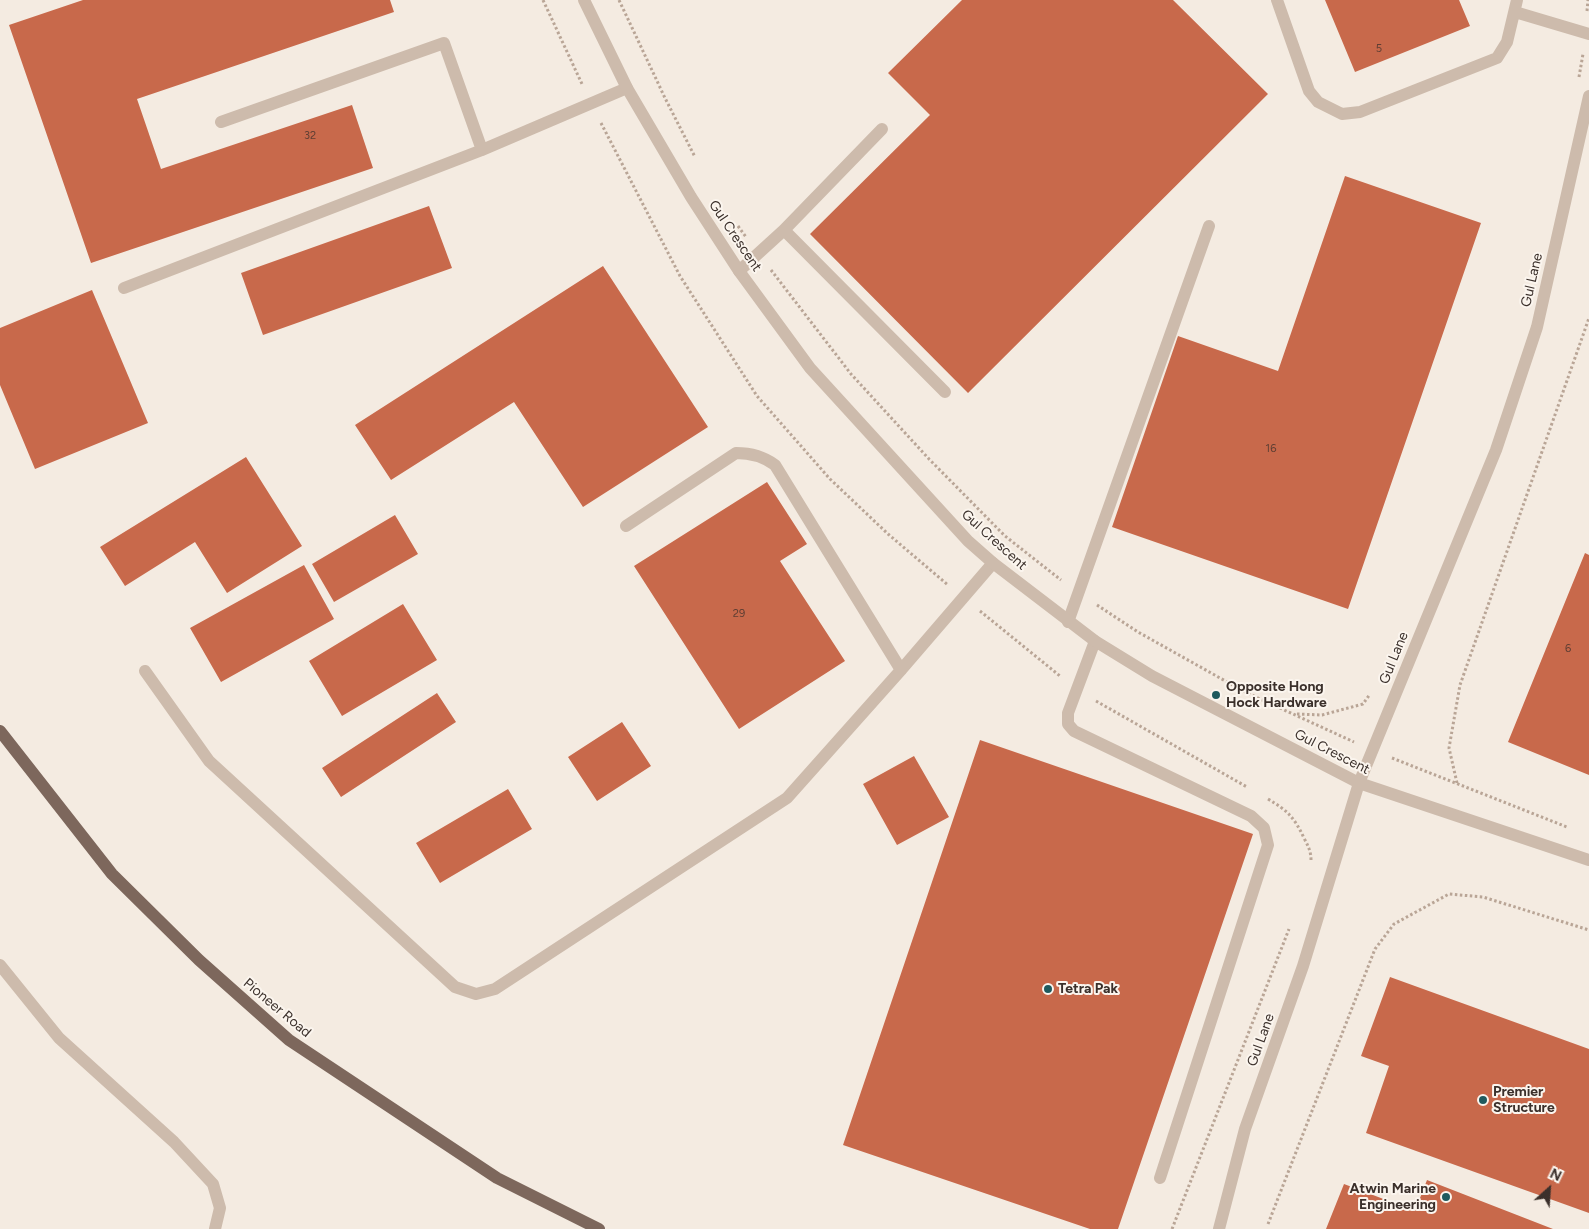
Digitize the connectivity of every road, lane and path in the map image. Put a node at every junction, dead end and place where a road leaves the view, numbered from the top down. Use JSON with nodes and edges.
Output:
{"nodes":[{"id":1,"x":585,"y":0,"type":"edge"},
{"id":2,"x":619,"y":0,"type":"edge"},
{"id":3,"x":1277,"y":0,"type":"edge"},
{"id":4,"x":1588,"y":0,"type":"edge"},
{"id":5,"x":1516,"y":6,"type":"edge"},
{"id":6,"x":1588,"y":33,"type":"edge"},
{"id":7,"x":1577,"y":86,"type":"dead end"},
{"id":8,"x":627,"y":88,"type":"junction"},
{"id":9,"x":1589,"y":96,"type":"edge"},
{"id":10,"x":221,"y":122,"type":"dead end"},
{"id":11,"x":882,"y":129,"type":"dead end"},
{"id":12,"x":482,"y":150,"type":"junction"},
{"id":13,"x":699,"y":163,"type":"dead end"},
{"id":14,"x":738,"y":224,"type":"dead end"},
{"id":15,"x":1209,"y":226,"type":"dead end"},
{"id":16,"x":784,"y":230,"type":"junction"},
{"id":17,"x":758,"y":254,"type":"junction"},
{"id":18,"x":739,"y":271,"type":"junction"},
{"id":19,"x":124,"y":288,"type":"dead end"},
{"id":20,"x":1589,"y":318,"type":"edge"},
{"id":21,"x":945,"y":392,"type":"dead end"},
{"id":22,"x":626,"y":526,"type":"dead end"},
{"id":23,"x":993,"y":563,"type":"junction"},
{"id":24,"x":1078,"y":593,"type":"junction"},
{"id":25,"x":1068,"y":622,"type":"junction"},
{"id":26,"x":1095,"y":641,"type":"junction"},
{"id":27,"x":901,"y":670,"type":"junction"},
{"id":28,"x":146,"y":671,"type":"dead end"},
{"id":29,"x":1371,"y":693,"type":"dead end"},
{"id":30,"x":1294,"y":714,"type":"junction"},
{"id":31,"x":0,"y":731,"type":"edge"},
{"id":32,"x":1372,"y":750,"type":"junction"},
{"id":33,"x":1359,"y":783,"type":"junction"},
{"id":34,"x":1457,"y":783,"type":"junction"},
{"id":35,"x":1572,"y":829,"type":"dead end"},
{"id":36,"x":1589,"y":860,"type":"edge"},
{"id":37,"x":1589,"y":930,"type":"edge"},
{"id":38,"x":0,"y":965,"type":"edge"},
{"id":39,"x":1160,"y":1178,"type":"dead end"},
{"id":40,"x":1268,"y":1224,"type":"dead end"},
{"id":41,"x":214,"y":1229,"type":"edge"},
{"id":42,"x":599,"y":1229,"type":"edge"},
{"id":43,"x":1218,"y":1229,"type":"edge"}],
"edges":[{"from":1,"to":8,"type":"street","name":"Gul Crescent"},
{"from":2,"to":13,"type":"path"},
{"from":3,"to":5,"type":"street"},
{"from":4,"to":6,"type":"path"},
{"from":5,"to":6,"type":"street"},
{"from":6,"to":7,"type":"path"},
{"from":8,"to":12,"type":"street"},
{"from":8,"to":18,"type":"street","name":"Gul Crescent"},
{"from":9,"to":32,"type":"street","name":"Gul Lane"},
{"from":10,"to":12,"type":"street"},
{"from":11,"to":16,"type":"street"},
{"from":12,"to":19,"type":"street"},
{"from":14,"to":17,"type":"path"},
{"from":15,"to":24,"type":"street"},
{"from":16,"to":17,"type":"street"},
{"from":16,"to":21,"type":"street"},
{"from":17,"to":18,"type":"street"},
{"from":17,"to":24,"type":"path"},
{"from":18,"to":23,"type":"street","name":"Gul Crescent"},
{"from":20,"to":34,"type":"path"},
{"from":22,"to":27,"type":"street"},
{"from":23,"to":25,"type":"street","name":"Gul Crescent"},
{"from":23,"to":27,"type":"street"},
{"from":24,"to":25,"type":"street"},
{"from":24,"to":30,"type":"path"},
{"from":25,"to":26,"type":"street","name":"Gul Crescent"},
{"from":26,"to":33,"type":"street","name":"Gul Crescent"},
{"from":26,"to":39,"type":"street"},
{"from":27,"to":28,"type":"street"},
{"from":29,"to":30,"type":"path"},
{"from":30,"to":32,"type":"path"},
{"from":31,"to":42,"type":"main road","name":"Pioneer Road"},
{"from":32,"to":33,"type":"street","name":"Gul Lane"},
{"from":32,"to":34,"type":"path"},
{"from":33,"to":36,"type":"street","name":"Gul Crescent"},
{"from":33,"to":43,"type":"street","name":"Gul Lane"},
{"from":34,"to":35,"type":"path"},
{"from":37,"to":40,"type":"path"},
{"from":38,"to":41,"type":"street"}]}
